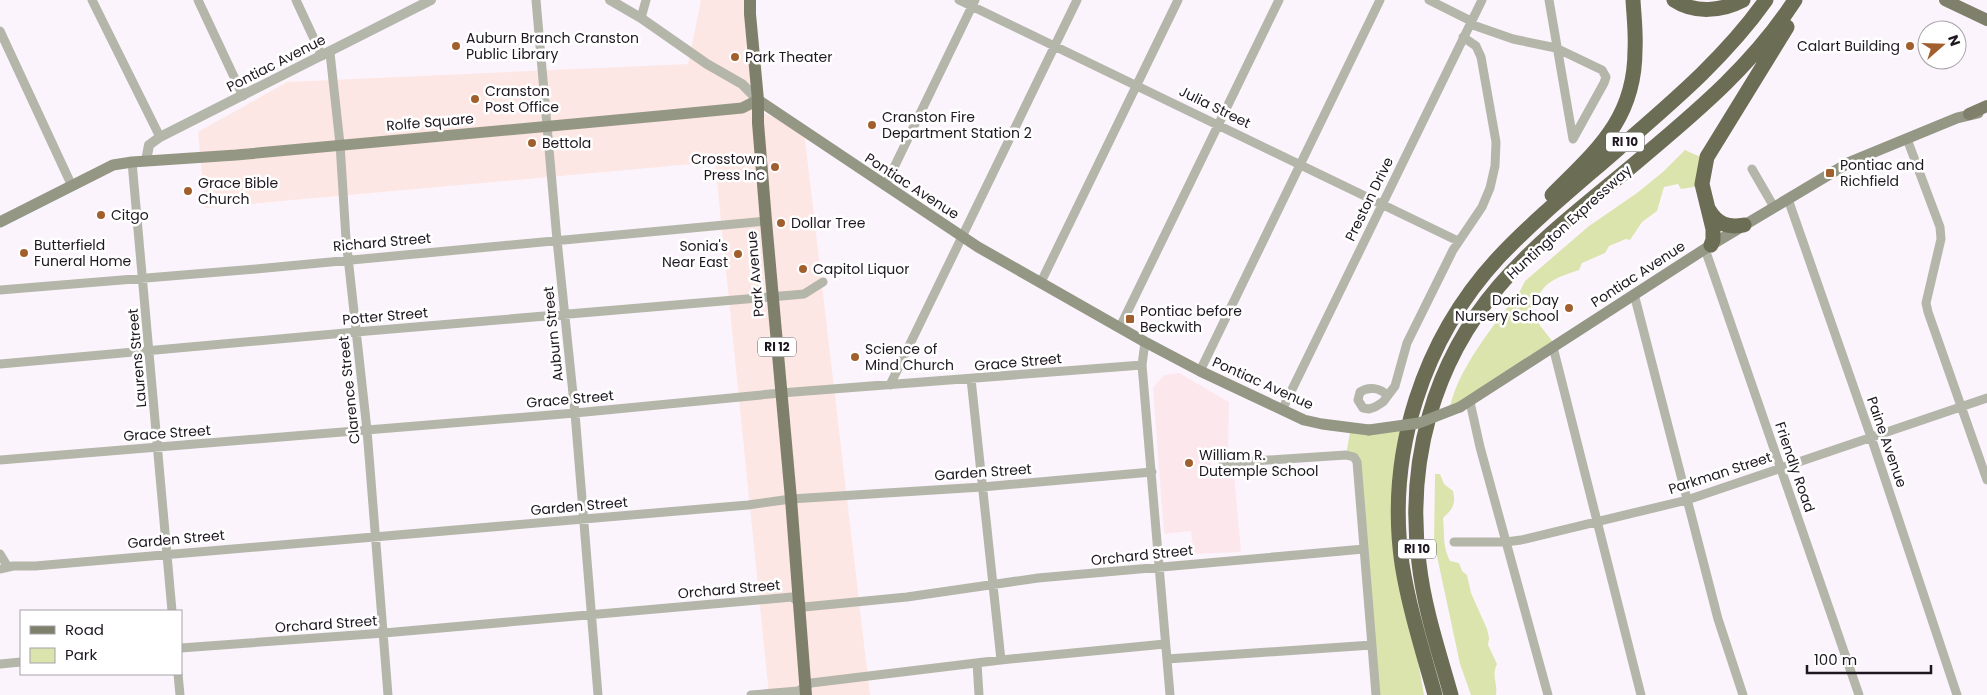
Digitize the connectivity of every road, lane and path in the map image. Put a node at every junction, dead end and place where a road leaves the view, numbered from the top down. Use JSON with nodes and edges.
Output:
{"nodes":[{"id":1,"x":92,"y":0,"type":"edge"},
{"id":2,"x":198,"y":0,"type":"edge"},
{"id":3,"x":296,"y":0,"type":"edge"},
{"id":4,"x":431,"y":0,"type":"edge"},
{"id":5,"x":536,"y":0,"type":"edge"},
{"id":6,"x":610,"y":0,"type":"edge"},
{"id":7,"x":646,"y":0,"type":"edge"},
{"id":8,"x":750,"y":0,"type":"edge"},
{"id":9,"x":959,"y":0,"type":"edge"},
{"id":10,"x":1077,"y":0,"type":"edge"},
{"id":11,"x":1178,"y":0,"type":"edge"},
{"id":12,"x":1279,"y":0,"type":"edge"},
{"id":13,"x":1380,"y":0,"type":"edge"},
{"id":14,"x":1429,"y":0,"type":"edge"},
{"id":15,"x":1482,"y":0,"type":"edge"},
{"id":16,"x":1549,"y":0,"type":"edge"},
{"id":17,"x":1633,"y":0,"type":"edge"},
{"id":18,"x":1674,"y":0,"type":"edge"},
{"id":19,"x":1743,"y":0,"type":"edge"},
{"id":20,"x":1766,"y":0,"type":"edge"},
{"id":21,"x":1795,"y":0,"type":"edge"},
{"id":22,"x":1803,"y":0,"type":"edge"},
{"id":23,"x":1945,"y":0,"type":"edge"},
{"id":24,"x":974,"y":3,"type":"edge"},
{"id":25,"x":641,"y":18,"type":"junction"},
{"id":26,"x":1987,"y":20,"type":"edge"},
{"id":27,"x":1470,"y":23,"type":"junction"},
{"id":28,"x":0,"y":31,"type":"edge"},
{"id":29,"x":1463,"y":37,"type":"junction"},
{"id":30,"x":1055,"y":45,"type":"junction"},
{"id":31,"x":1556,"y":48,"type":"junction"},
{"id":32,"x":326,"y":54,"type":"junction"},
{"id":33,"x":1137,"y":85,"type":"junction"},
{"id":34,"x":243,"y":96,"type":"junction"},
{"id":35,"x":758,"y":100,"type":"junction"},
{"id":36,"x":1987,"y":106,"type":"edge"},
{"id":37,"x":1987,"y":112,"type":"edge"},
{"id":38,"x":1969,"y":114,"type":"junction"},
{"id":39,"x":1218,"y":124,"type":"junction"},
{"id":40,"x":548,"y":126,"type":"junction"},
{"id":41,"x":160,"y":137,"type":"junction"},
{"id":42,"x":1907,"y":139,"type":"junction"},
{"id":43,"x":340,"y":144,"type":"junction"},
{"id":44,"x":146,"y":161,"type":"junction"},
{"id":45,"x":132,"y":162,"type":"junction"},
{"id":46,"x":1301,"y":164,"type":"junction"},
{"id":47,"x":1752,"y":169,"type":"dead end"},
{"id":48,"x":72,"y":186,"type":"junction"},
{"id":49,"x":885,"y":186,"type":"junction"},
{"id":50,"x":1788,"y":199,"type":"junction"},
{"id":51,"x":1382,"y":204,"type":"junction"},
{"id":52,"x":1706,"y":204,"type":"junction"},
{"id":53,"x":1774,"y":207,"type":"junction"},
{"id":54,"x":766,"y":221,"type":"junction"},
{"id":55,"x":0,"y":222,"type":"edge"},
{"id":56,"x":1744,"y":225,"type":"junction"},
{"id":57,"x":962,"y":236,"type":"junction"},
{"id":58,"x":557,"y":240,"type":"junction"},
{"id":59,"x":1458,"y":241,"type":"junction"},
{"id":60,"x":1708,"y":247,"type":"junction"},
{"id":61,"x":348,"y":259,"type":"junction"},
{"id":62,"x":143,"y":278,"type":"junction"},
{"id":63,"x":1480,"y":280,"type":"junction"},
{"id":64,"x":823,"y":282,"type":"dead end"},
{"id":65,"x":1041,"y":282,"type":"junction"},
{"id":66,"x":0,"y":290,"type":"edge"},
{"id":67,"x":1634,"y":294,"type":"junction"},
{"id":68,"x":772,"y":297,"type":"junction"},
{"id":69,"x":565,"y":316,"type":"junction"},
{"id":70,"x":1120,"y":327,"type":"junction"},
{"id":71,"x":356,"y":332,"type":"junction"},
{"id":72,"x":1145,"y":342,"type":"junction"},
{"id":73,"x":1553,"y":347,"type":"junction"},
{"id":74,"x":150,"y":350,"type":"junction"},
{"id":75,"x":0,"y":364,"type":"edge"},
{"id":76,"x":1142,"y":366,"type":"junction"},
{"id":77,"x":1200,"y":371,"type":"junction"},
{"id":78,"x":971,"y":379,"type":"junction"},
{"id":79,"x":890,"y":385,"type":"junction"},
{"id":80,"x":781,"y":392,"type":"junction"},
{"id":81,"x":1387,"y":394,"type":"dead end"},
{"id":82,"x":1987,"y":398,"type":"edge"},
{"id":83,"x":1465,"y":404,"type":"junction"},
{"id":84,"x":1962,"y":406,"type":"junction"},
{"id":85,"x":1282,"y":410,"type":"junction"},
{"id":86,"x":575,"y":413,"type":"junction"},
{"id":87,"x":367,"y":430,"type":"junction"},
{"id":88,"x":1871,"y":437,"type":"junction"},
{"id":89,"x":159,"y":447,"type":"junction"},
{"id":90,"x":0,"y":460,"type":"edge"},
{"id":91,"x":1223,"y":463,"type":"dead end"},
{"id":92,"x":1780,"y":468,"type":"junction"},
{"id":93,"x":1152,"y":472,"type":"junction"},
{"id":94,"x":1987,"y":480,"type":"edge"},
{"id":95,"x":982,"y":487,"type":"junction"},
{"id":96,"x":791,"y":499,"type":"junction"},
{"id":97,"x":1687,"y":500,"type":"junction"},
{"id":98,"x":583,"y":519,"type":"junction"},
{"id":99,"x":1597,"y":522,"type":"junction"},
{"id":100,"x":377,"y":537,"type":"junction"},
{"id":101,"x":1454,"y":542,"type":"dead end"},
{"id":102,"x":1506,"y":542,"type":"junction"},
{"id":103,"x":1364,"y":549,"type":"junction"},
{"id":104,"x":168,"y":553,"type":"junction"},
{"id":105,"x":0,"y":554,"type":"edge"},
{"id":106,"x":1160,"y":566,"type":"junction"},
{"id":107,"x":4,"y":568,"type":"edge"},
{"id":108,"x":992,"y":585,"type":"junction"},
{"id":109,"x":798,"y":602,"type":"junction"},
{"id":110,"x":172,"y":610,"type":"edge"},
{"id":111,"x":1412,"y":610,"type":"junction"},
{"id":112,"x":592,"y":614,"type":"junction"},
{"id":113,"x":384,"y":633,"type":"junction"},
{"id":114,"x":1166,"y":644,"type":"junction"},
{"id":115,"x":1372,"y":644,"type":"junction"},
{"id":116,"x":182,"y":648,"type":"edge"},
{"id":117,"x":1001,"y":660,"type":"junction"},
{"id":118,"x":1167,"y":660,"type":"junction"},
{"id":119,"x":20,"y":662,"type":"edge"},
{"id":120,"x":977,"y":662,"type":"junction"},
{"id":121,"x":0,"y":664,"type":"edge"},
{"id":122,"x":178,"y":675,"type":"edge"},
{"id":123,"x":806,"y":691,"type":"edge"},
{"id":124,"x":180,"y":695,"type":"edge"},
{"id":125,"x":388,"y":695,"type":"edge"},
{"id":126,"x":598,"y":695,"type":"edge"},
{"id":127,"x":751,"y":695,"type":"edge"},
{"id":128,"x":979,"y":695,"type":"edge"},
{"id":129,"x":1170,"y":695,"type":"edge"},
{"id":130,"x":1376,"y":695,"type":"edge"},
{"id":131,"x":1426,"y":695,"type":"edge"},
{"id":132,"x":1435,"y":695,"type":"edge"},
{"id":133,"x":1453,"y":695,"type":"edge"},
{"id":134,"x":1548,"y":695,"type":"edge"},
{"id":135,"x":1641,"y":695,"type":"edge"},
{"id":136,"x":1742,"y":695,"type":"edge"},
{"id":137,"x":1859,"y":695,"type":"edge"},
{"id":138,"x":1957,"y":695,"type":"edge"}],
"edges":[{"from":1,"to":41,"type":"street"},
{"from":2,"to":34,"type":"street"},
{"from":3,"to":32,"type":"street","name":"Clarence Street"},
{"from":4,"to":32,"type":"street","name":"Pontiac Avenue"},
{"from":5,"to":40,"type":"street","name":"Auburn Street"},
{"from":6,"to":25,"type":"street","name":"Pontiac Avenue"},
{"from":7,"to":25,"type":"street"},
{"from":8,"to":35,"type":"main road","name":"Park Avenue","number":"RI 12"},
{"from":9,"to":24,"type":"street","name":"Julia Street"},
{"from":10,"to":30,"type":"street"},
{"from":11,"to":33,"type":"street"},
{"from":12,"to":39,"type":"street"},
{"from":13,"to":46,"type":"street"},
{"from":14,"to":27,"type":"street"},
{"from":15,"to":27,"type":"street","name":"Preston Drive"},
{"from":16,"to":31,"type":"street"},
{"from":17,"to":63,"type":"highway"},
{"from":18,"to":19,"type":"highway"},
{"from":20,"to":63,"type":"highway","name":"Huntington Expressway","number":"RI 10"},
{"from":21,"to":133,"type":"highway","name":"Huntington Expressway","number":"RI 10"},
{"from":22,"to":52,"type":"highway"},
{"from":23,"to":26,"type":"main road"},
{"from":24,"to":30,"type":"street","name":"Julia Street"},
{"from":24,"to":49,"type":"street"},
{"from":25,"to":35,"type":"street","name":"Pontiac Avenue"},
{"from":27,"to":29,"type":"street","name":"Preston Drive"},
{"from":27,"to":31,"type":"street"},
{"from":28,"to":48,"type":"street"},
{"from":29,"to":51,"type":"street","name":"Preston Drive"},
{"from":29,"to":59,"type":"street"},
{"from":30,"to":33,"type":"street","name":"Julia Street"},
{"from":30,"to":57,"type":"street"},
{"from":31,"to":31,"type":"street"},
{"from":32,"to":34,"type":"street","name":"Pontiac Avenue"},
{"from":32,"to":43,"type":"street","name":"Clarence Street"},
{"from":33,"to":39,"type":"street","name":"Julia Street"},
{"from":33,"to":65,"type":"street"},
{"from":34,"to":41,"type":"street","name":"Pontiac Avenue"},
{"from":35,"to":40,"type":"main road","name":"Rolfe Square"},
{"from":35,"to":49,"type":"main road","name":"Pontiac Avenue"},
{"from":35,"to":54,"type":"main road","name":"Park Avenue","number":"RI 12"},
{"from":36,"to":38,"type":"main road"},
{"from":37,"to":38,"type":"main road","name":"Pontiac Avenue"},
{"from":38,"to":42,"type":"main road","name":"Pontiac Avenue"},
{"from":39,"to":46,"type":"street","name":"Julia Street"},
{"from":39,"to":70,"type":"street"},
{"from":40,"to":43,"type":"main road","name":"Rolfe Square"},
{"from":40,"to":58,"type":"street","name":"Auburn Street"},
{"from":41,"to":44,"type":"street","name":"Pontiac Avenue"},
{"from":42,"to":50,"type":"main road","name":"Pontiac Avenue"},
{"from":42,"to":84,"type":"street"},
{"from":43,"to":44,"type":"main road","name":"Rolfe Square"},
{"from":43,"to":61,"type":"street","name":"Clarence Street"},
{"from":44,"to":45,"type":"main road","name":"Rolfe Square"},
{"from":45,"to":48,"type":"main road"},
{"from":45,"to":62,"type":"street","name":"Laurens Street"},
{"from":46,"to":51,"type":"street","name":"Julia Street"},
{"from":46,"to":77,"type":"street"},
{"from":47,"to":53,"type":"street"},
{"from":48,"to":55,"type":"main road"},
{"from":49,"to":57,"type":"main road","name":"Pontiac Avenue"},
{"from":50,"to":53,"type":"main road","name":"Pontiac Avenue"},
{"from":50,"to":88,"type":"street","name":"Paine Avenue"},
{"from":51,"to":59,"type":"street","name":"Julia Street"},
{"from":51,"to":85,"type":"street","name":"Preston Drive"},
{"from":52,"to":56,"type":"highway"},
{"from":52,"to":60,"type":"highway"},
{"from":53,"to":56,"type":"main road","name":"Pontiac Avenue"},
{"from":54,"to":58,"type":"street","name":"Richard Street"},
{"from":54,"to":68,"type":"main road","name":"Park Avenue","number":"RI 12"},
{"from":56,"to":60,"type":"main road","name":"Pontiac Avenue"},
{"from":57,"to":65,"type":"main road","name":"Pontiac Avenue"},
{"from":57,"to":79,"type":"street"},
{"from":58,"to":61,"type":"street","name":"Richard Street"},
{"from":58,"to":69,"type":"street","name":"Auburn Street"},
{"from":59,"to":81,"type":"street"},
{"from":60,"to":67,"type":"main road","name":"Pontiac Avenue"},
{"from":60,"to":92,"type":"street","name":"Friendly Road"},
{"from":61,"to":62,"type":"street","name":"Richard Street"},
{"from":61,"to":71,"type":"street","name":"Clarence Street"},
{"from":62,"to":66,"type":"street","name":"Richard Street"},
{"from":62,"to":74,"type":"street","name":"Laurens Street"},
{"from":63,"to":111,"type":"highway","name":"Huntington Expressway","number":"RI 10"},
{"from":64,"to":68,"type":"street","name":"Potter Street"},
{"from":65,"to":70,"type":"main road","name":"Pontiac Avenue"},
{"from":67,"to":73,"type":"main road","name":"Pontiac Avenue"},
{"from":67,"to":97,"type":"street"},
{"from":68,"to":69,"type":"street","name":"Potter Street"},
{"from":68,"to":80,"type":"main road","name":"Park Avenue","number":"RI 12"},
{"from":69,"to":71,"type":"street","name":"Potter Street"},
{"from":69,"to":86,"type":"street","name":"Auburn Street"},
{"from":70,"to":72,"type":"main road","name":"Pontiac Avenue"},
{"from":71,"to":74,"type":"street","name":"Potter Street"},
{"from":71,"to":87,"type":"street","name":"Clarence Street"},
{"from":72,"to":76,"type":"street"},
{"from":72,"to":77,"type":"main road","name":"Pontiac Avenue"},
{"from":73,"to":83,"type":"main road","name":"Pontiac Avenue"},
{"from":73,"to":99,"type":"street"},
{"from":74,"to":75,"type":"street","name":"Potter Street"},
{"from":74,"to":89,"type":"street","name":"Laurens Street"},
{"from":76,"to":78,"type":"street","name":"Grace Street"},
{"from":76,"to":93,"type":"street"},
{"from":77,"to":85,"type":"main road","name":"Pontiac Avenue"},
{"from":78,"to":79,"type":"street","name":"Grace Street"},
{"from":78,"to":95,"type":"street"},
{"from":79,"to":80,"type":"street","name":"Grace Street"},
{"from":80,"to":86,"type":"street","name":"Grace Street"},
{"from":80,"to":96,"type":"main road","name":"Park Avenue","number":"RI 12"},
{"from":82,"to":84,"type":"street","name":"Parkman Street"},
{"from":83,"to":85,"type":"main road","name":"Pontiac Avenue","bridge":true},
{"from":83,"to":102,"type":"street"},
{"from":84,"to":88,"type":"street","name":"Parkman Street"},
{"from":84,"to":94,"type":"street"},
{"from":86,"to":87,"type":"street","name":"Grace Street"},
{"from":86,"to":98,"type":"street","name":"Auburn Street"},
{"from":87,"to":89,"type":"street","name":"Grace Street"},
{"from":87,"to":100,"type":"street","name":"Clarence Street"},
{"from":88,"to":92,"type":"street","name":"Parkman Street"},
{"from":88,"to":138,"type":"street","name":"Paine Avenue"},
{"from":89,"to":90,"type":"street","name":"Grace Street"},
{"from":89,"to":104,"type":"street","name":"Laurens Street"},
{"from":91,"to":103,"type":"street"},
{"from":92,"to":97,"type":"street","name":"Parkman Street"},
{"from":92,"to":137,"type":"street","name":"Friendly Road"},
{"from":93,"to":95,"type":"street","name":"Garden Street"},
{"from":93,"to":106,"type":"street"},
{"from":95,"to":96,"type":"street","name":"Garden Street"},
{"from":95,"to":108,"type":"street"},
{"from":96,"to":98,"type":"street","name":"Garden Street"},
{"from":96,"to":109,"type":"main road","name":"Park Avenue","number":"RI 12"},
{"from":97,"to":99,"type":"street","name":"Parkman Street"},
{"from":97,"to":136,"type":"street"},
{"from":98,"to":100,"type":"street","name":"Garden Street"},
{"from":98,"to":112,"type":"street","name":"Auburn Street"},
{"from":99,"to":102,"type":"street","name":"Parkman Street"},
{"from":99,"to":135,"type":"street"},
{"from":100,"to":104,"type":"street","name":"Garden Street"},
{"from":100,"to":113,"type":"street","name":"Clarence Street"},
{"from":101,"to":102,"type":"street","name":"Parkman Street"},
{"from":102,"to":134,"type":"street"},
{"from":103,"to":106,"type":"street","name":"Orchard Street"},
{"from":103,"to":115,"type":"street"},
{"from":104,"to":107,"type":"street","name":"Garden Street"},
{"from":104,"to":110,"type":"street","name":"Laurens Street"},
{"from":105,"to":107,"type":"street"},
{"from":106,"to":108,"type":"street","name":"Orchard Street"},
{"from":106,"to":114,"type":"street"},
{"from":108,"to":109,"type":"street","name":"Orchard Street"},
{"from":108,"to":117,"type":"street"},
{"from":109,"to":112,"type":"street","name":"Orchard Street"},
{"from":109,"to":123,"type":"main road","name":"Park Avenue","number":"RI 12"},
{"from":111,"to":131,"type":"highway"},
{"from":111,"to":132,"type":"highway","name":"Huntington Expressway","number":"RI 10"},
{"from":112,"to":113,"type":"street","name":"Orchard Street"},
{"from":112,"to":126,"type":"street","name":"Auburn Street"},
{"from":113,"to":116,"type":"street","name":"Orchard Street"},
{"from":113,"to":125,"type":"street","name":"Clarence Street"},
{"from":114,"to":117,"type":"street"},
{"from":114,"to":118,"type":"street"},
{"from":115,"to":118,"type":"street"},
{"from":115,"to":130,"type":"street"},
{"from":117,"to":120,"type":"street"},
{"from":118,"to":129,"type":"street"},
{"from":119,"to":121,"type":"street"},
{"from":120,"to":123,"type":"street"},
{"from":120,"to":128,"type":"street"},
{"from":122,"to":124,"type":"street"},
{"from":123,"to":127,"type":"street"}]}
